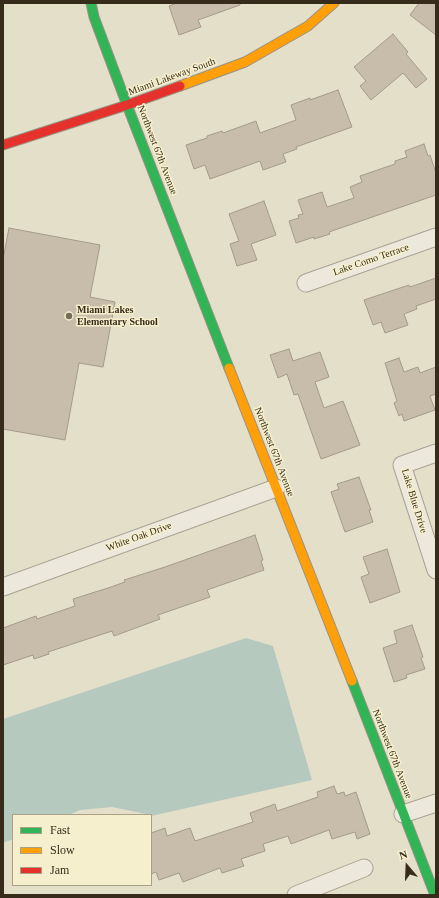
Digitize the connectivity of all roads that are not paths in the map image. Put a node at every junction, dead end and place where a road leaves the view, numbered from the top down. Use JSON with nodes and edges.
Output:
{"nodes":[{"id":1,"x":85,"y":3,"type":"edge"},
{"id":2,"x":91,"y":3,"type":"edge"},
{"id":3,"x":334,"y":3,"type":"edge"},
{"id":4,"x":94,"y":17,"type":"junction"},
{"id":5,"x":127,"y":105,"type":"junction"},
{"id":6,"x":3,"y":145,"type":"edge"},
{"id":7,"x":436,"y":237,"type":"edge"},
{"id":8,"x":306,"y":283,"type":"dead end"},
{"id":9,"x":436,"y":453,"type":"edge"},
{"id":10,"x":276,"y":488,"type":"junction"},
{"id":11,"x":436,"y":570,"type":"edge"},
{"id":12,"x":3,"y":586,"type":"edge"},
{"id":13,"x":436,"y":803,"type":"edge"},
{"id":14,"x":404,"y":814,"type":"junction"},
{"id":15,"x":364,"y":868,"type":"dead end"},
{"id":16,"x":296,"y":895,"type":"edge"},
{"id":17,"x":435,"y":895,"type":"edge"}],
"edges":[{"from":1,"to":4,"type":"main road","name":"Northwest 67th Avenue"},
{"from":2,"to":4,"type":"main road","name":"Northwest 67th Avenue"},
{"from":3,"to":5,"type":"main road","name":"Miami Lakeway South"},
{"from":4,"to":5,"type":"main road","name":"Northwest 67th Avenue"},
{"from":5,"to":6,"type":"main road","name":"Miami Lakeway South"},
{"from":5,"to":10,"type":"main road","name":"Northwest 67th Avenue"},
{"from":7,"to":8,"type":"street","name":"Lake Como Terrace"},
{"from":9,"to":11,"type":"street","name":"Lake Blue Drive"},
{"from":10,"to":12,"type":"street","name":"White Oak Drive"},
{"from":10,"to":14,"type":"main road","name":"Northwest 67th Avenue"},
{"from":13,"to":14,"type":"street"},
{"from":14,"to":17,"type":"main road","name":"Northwest 67th Avenue"},
{"from":15,"to":16,"type":"street"}]}
